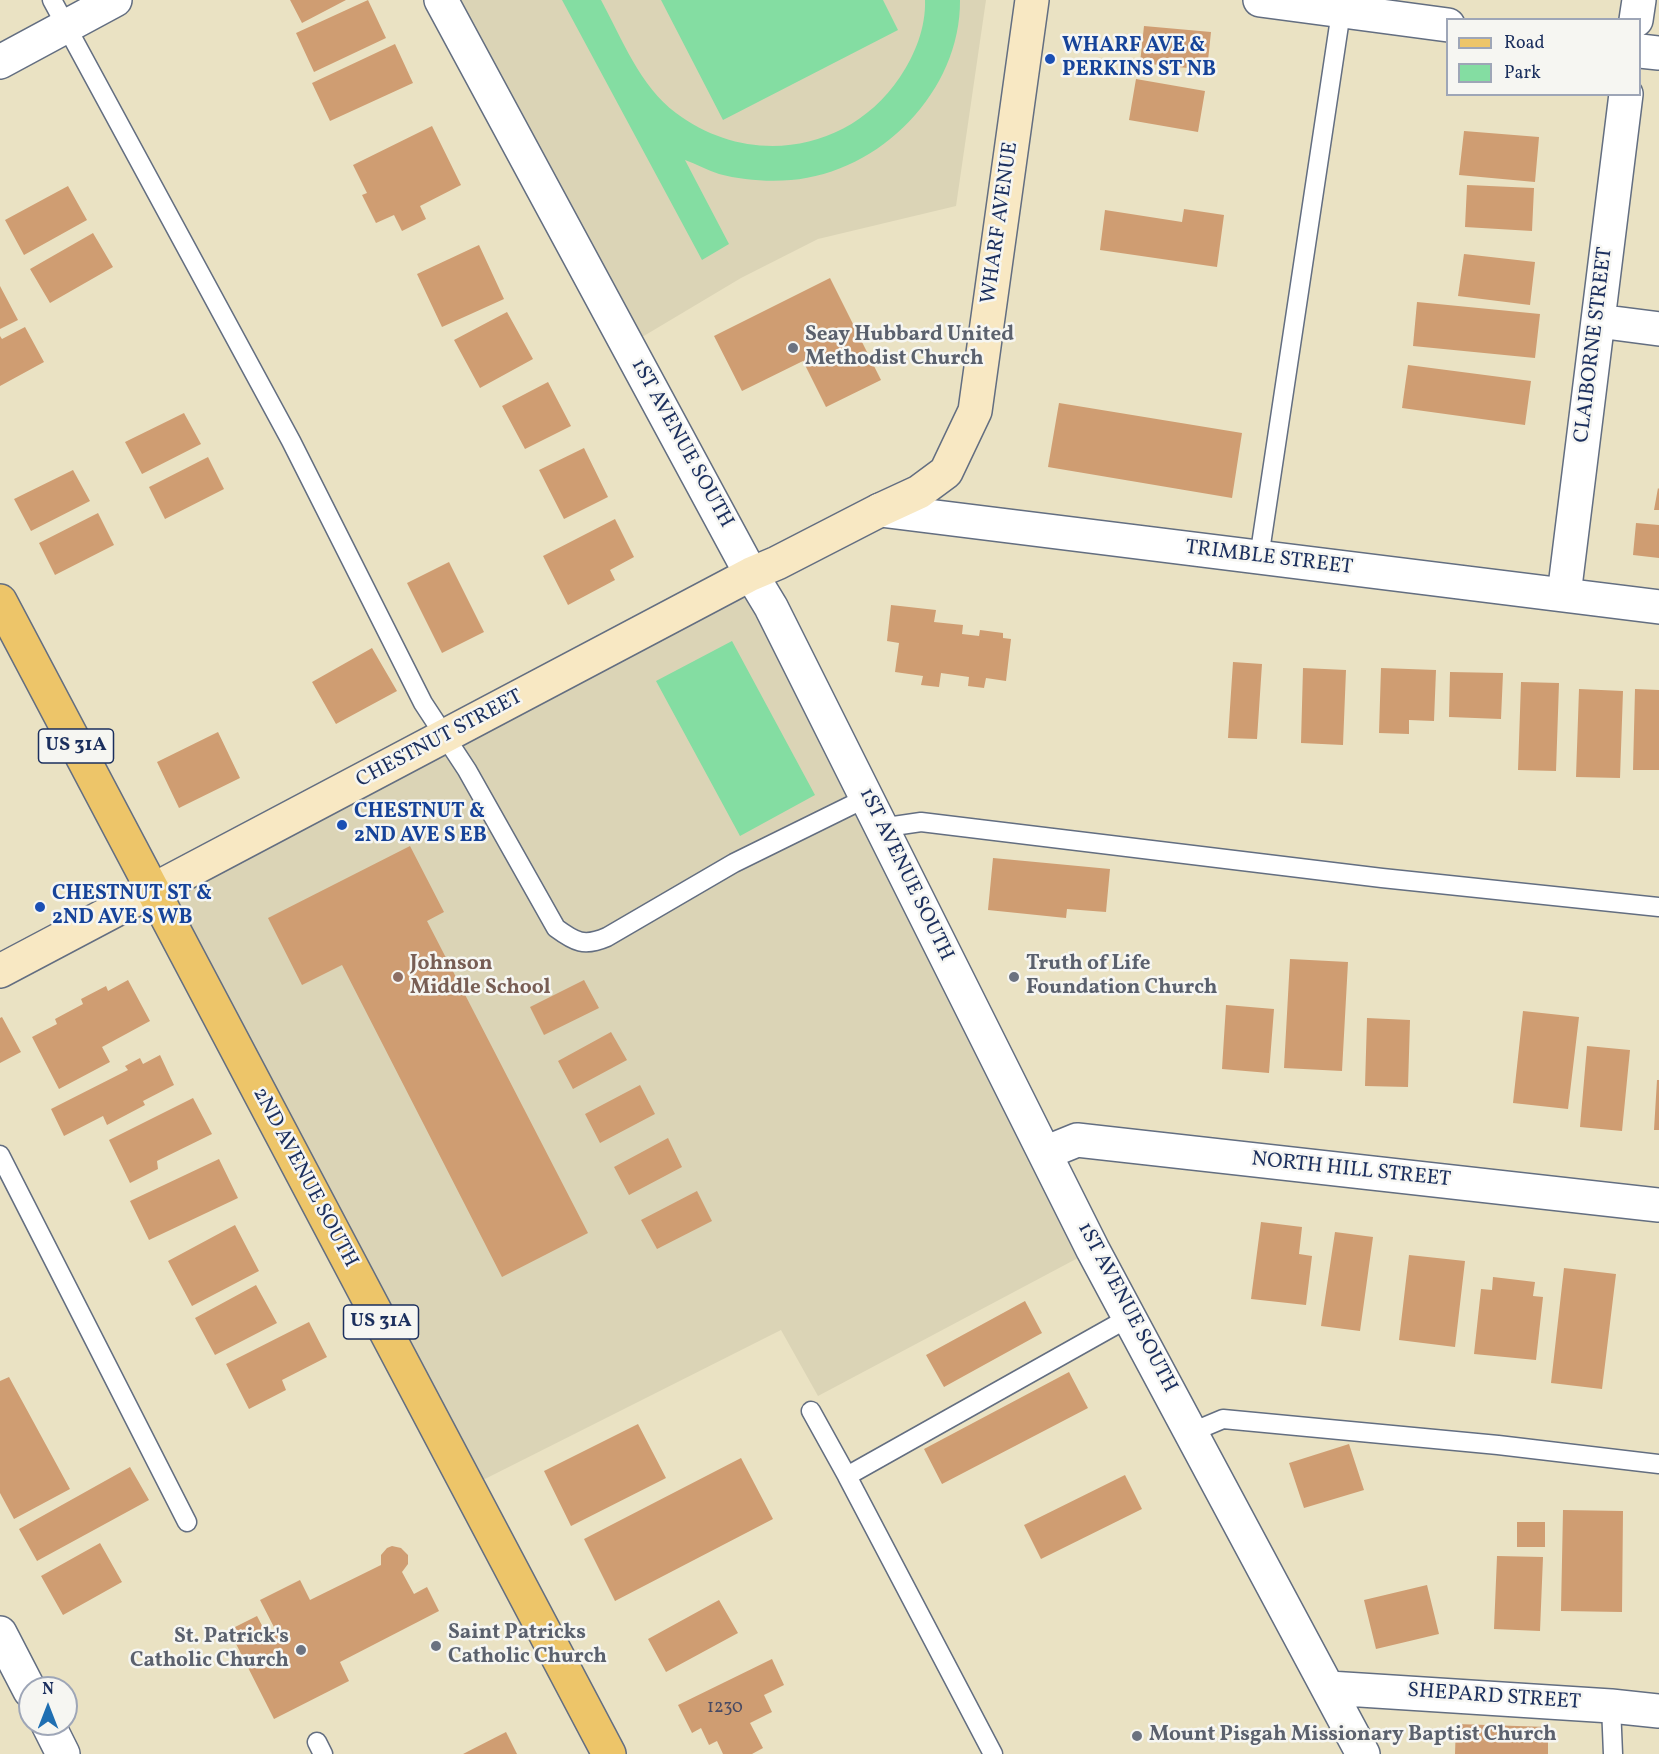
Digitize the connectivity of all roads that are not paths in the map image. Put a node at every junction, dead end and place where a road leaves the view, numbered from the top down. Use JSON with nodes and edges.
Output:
{"nodes":[{"id":1,"x":115,"y":0,"type":"edge"},
{"id":2,"x":441,"y":0,"type":"edge"},
{"id":3,"x":1032,"y":0,"type":"edge"},
{"id":4,"x":1260,"y":0,"type":"edge"},
{"id":5,"x":1639,"y":0,"type":"edge"},
{"id":6,"x":1342,"y":5,"type":"edge"},
{"id":7,"x":59,"y":13,"type":"edge"},
{"id":8,"x":1636,"y":18,"type":"edge"},
{"id":9,"x":1446,"y":25,"type":"edge"},
{"id":10,"x":1641,"y":51,"type":"edge"},
{"id":11,"x":1659,"y":53,"type":"edge"},
{"id":12,"x":0,"y":62,"type":"edge"},
{"id":13,"x":1626,"y":96,"type":"edge"},
{"id":14,"x":1598,"y":321,"type":"junction"},
{"id":15,"x":1659,"y":329,"type":"edge"},
{"id":16,"x":880,"y":510,"type":"junction"},
{"id":17,"x":1259,"y":558,"type":"junction"},
{"id":18,"x":751,"y":574,"type":"junction"},
{"id":19,"x":1564,"y":595,"type":"junction"},
{"id":20,"x":0,"y":601,"type":"edge"},
{"id":21,"x":1659,"y":607,"type":"edge"},
{"id":22,"x":446,"y":737,"type":"junction"},
{"id":23,"x":866,"y":798,"type":"junction"},
{"id":24,"x":880,"y":828,"type":"junction"},
{"id":25,"x":152,"y":891,"type":"junction"},
{"id":26,"x":1659,"y":907,"type":"edge"},
{"id":27,"x":0,"y":971,"type":"edge"},
{"id":28,"x":1045,"y":1153,"type":"junction"},
{"id":29,"x":0,"y":1155,"type":"edge"},
{"id":30,"x":1659,"y":1205,"type":"edge"},
{"id":31,"x":1130,"y":1317,"type":"junction"},
{"id":32,"x":812,"y":1411,"type":"dead end"},
{"id":33,"x":1192,"y":1432,"type":"junction"},
{"id":34,"x":1659,"y":1464,"type":"edge"},
{"id":35,"x":846,"y":1476,"type":"junction"},
{"id":36,"x":187,"y":1522,"type":"dead end"},
{"id":37,"x":0,"y":1634,"type":"edge"},
{"id":38,"x":22,"y":1676,"type":"edge"},
{"id":39,"x":1329,"y":1688,"type":"junction"},
{"id":40,"x":1611,"y":1706,"type":"junction"},
{"id":41,"x":1659,"y":1711,"type":"edge"},
{"id":42,"x":54,"y":1736,"type":"edge"},
{"id":43,"x":63,"y":1754,"type":"edge"},
{"id":44,"x":609,"y":1754,"type":"edge"},
{"id":45,"x":993,"y":1754,"type":"edge"},
{"id":46,"x":1363,"y":1754,"type":"edge"},
{"id":47,"x":1613,"y":1754,"type":"edge"}],
"edges":[{"from":1,"to":7,"type":"street"},
{"from":2,"to":18,"type":"street","name":"1ST AVENUE SOUTH"},
{"from":3,"to":16,"type":"street","name":"WHARF AVENUE"},
{"from":4,"to":6,"type":"street"},
{"from":5,"to":8,"type":"street"},
{"from":6,"to":9,"type":"street"},
{"from":6,"to":17,"type":"lane"},
{"from":7,"to":12,"type":"street"},
{"from":7,"to":22,"type":"lane"},
{"from":10,"to":11,"type":"street"},
{"from":13,"to":14,"type":"street","name":"CLAIBORNE STREET"},
{"from":14,"to":15,"type":"street"},
{"from":14,"to":19,"type":"street","name":"CLAIBORNE STREET"},
{"from":16,"to":17,"type":"street","name":"TRIMBLE STREET"},
{"from":16,"to":18,"type":"street","name":"CHESTNUT STREET"},
{"from":17,"to":19,"type":"street","name":"TRIMBLE STREET"},
{"from":18,"to":22,"type":"street","name":"CHESTNUT STREET"},
{"from":18,"to":23,"type":"street","name":"1ST AVENUE SOUTH"},
{"from":19,"to":21,"type":"street","name":"TRIMBLE STREET"},
{"from":20,"to":25,"type":"main road","name":"2ND AVENUE SOUTH","number":"US 31A"},
{"from":22,"to":23,"type":"lane"},
{"from":22,"to":25,"type":"street","name":"CHESTNUT STREET"},
{"from":23,"to":24,"type":"street","name":"1ST AVENUE SOUTH"},
{"from":24,"to":26,"type":"lane"},
{"from":24,"to":28,"type":"street","name":"1ST AVENUE SOUTH"},
{"from":25,"to":27,"type":"street","name":"CHESTNUT STREET"},
{"from":25,"to":44,"type":"main road","name":"2ND AVENUE SOUTH","number":"US 31A"},
{"from":28,"to":30,"type":"street","name":"NORTH HILL STREET"},
{"from":28,"to":31,"type":"street","name":"1ST AVENUE SOUTH"},
{"from":29,"to":36,"type":"lane"},
{"from":31,"to":33,"type":"street","name":"1ST AVENUE SOUTH"},
{"from":31,"to":35,"type":"lane"},
{"from":32,"to":35,"type":"lane"},
{"from":33,"to":34,"type":"lane"},
{"from":33,"to":39,"type":"street","name":"1ST AVENUE SOUTH"},
{"from":35,"to":45,"type":"lane"},
{"from":37,"to":38,"type":"street"},
{"from":39,"to":40,"type":"street","name":"SHEPARD STREET"},
{"from":39,"to":46,"type":"street","name":"1ST AVENUE SOUTH"},
{"from":40,"to":41,"type":"street","name":"SHEPARD STREET"},
{"from":40,"to":47,"type":"lane"},
{"from":42,"to":43,"type":"street"}]}
